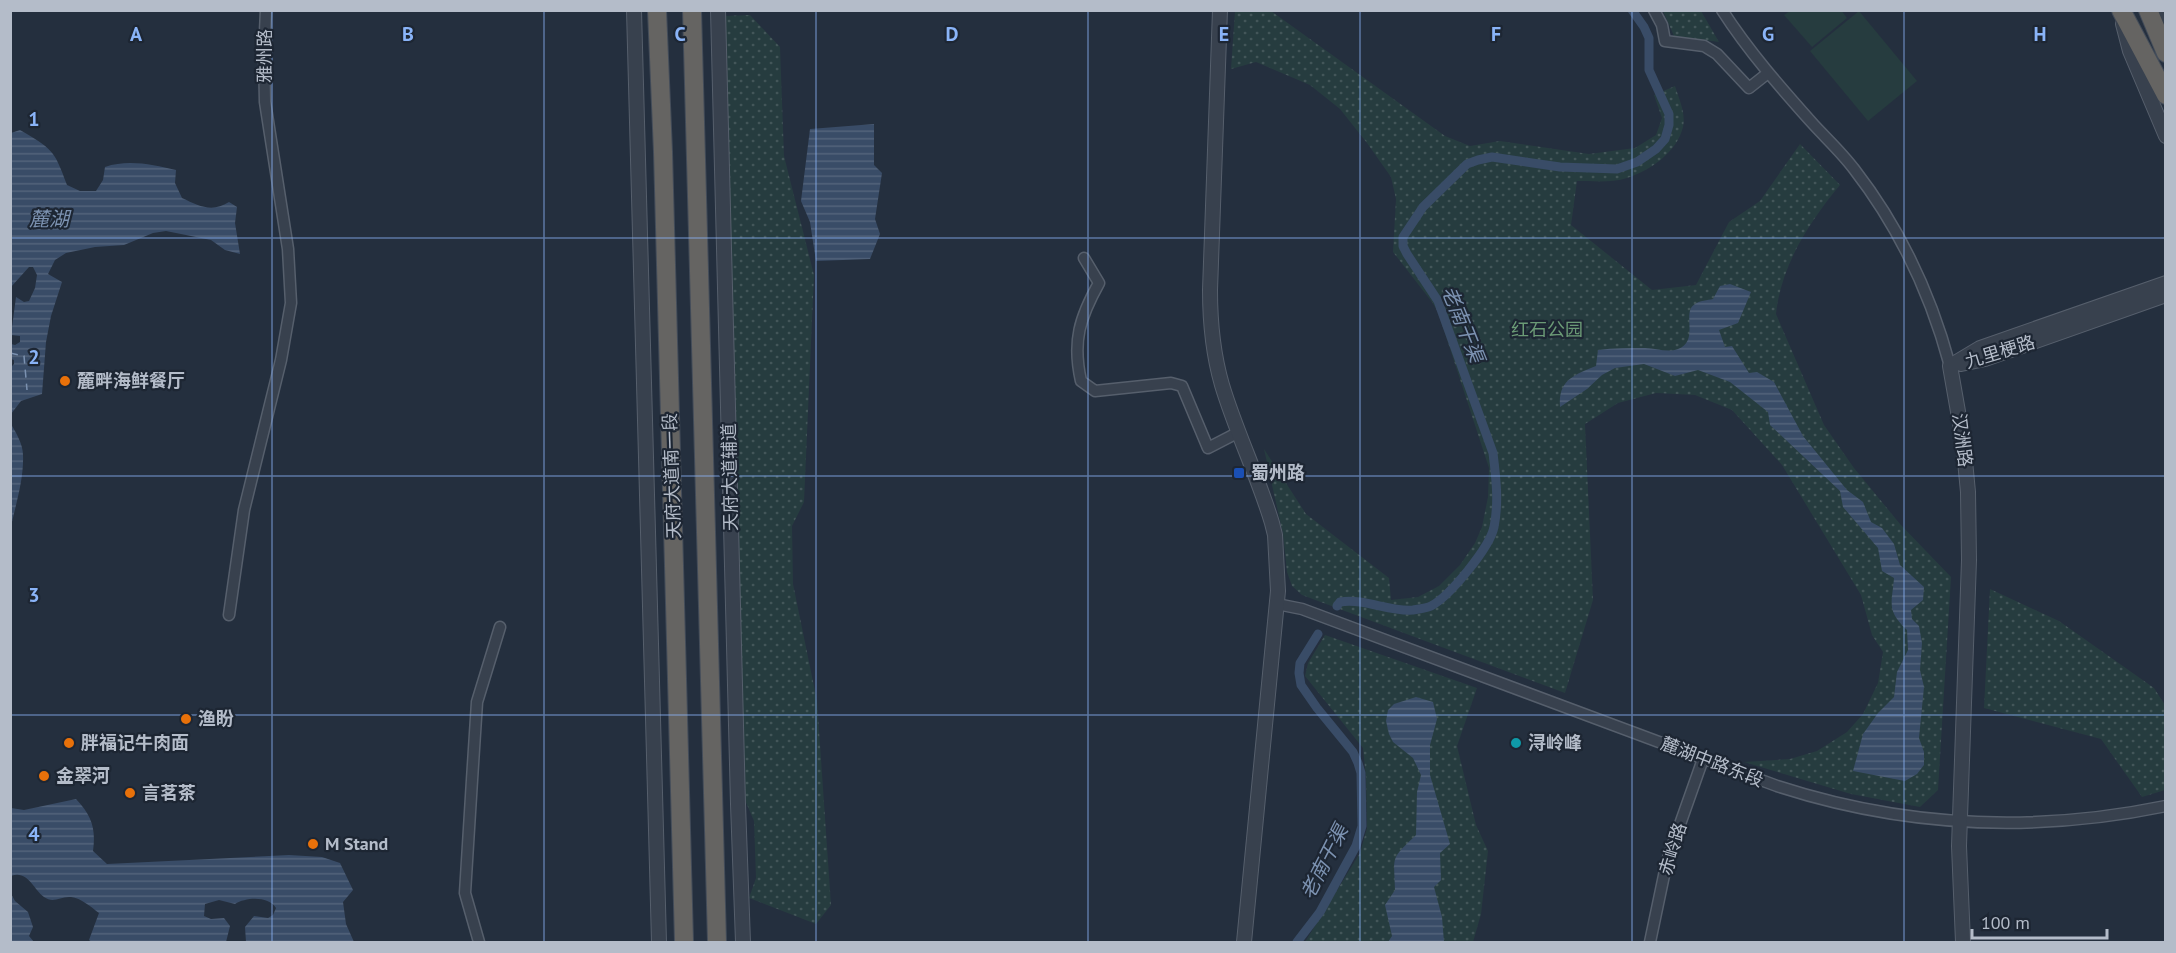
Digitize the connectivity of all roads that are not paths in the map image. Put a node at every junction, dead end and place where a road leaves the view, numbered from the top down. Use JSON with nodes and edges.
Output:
{"nodes":[{"id":1,"x":266,"y":10,"type":"edge"},
{"id":2,"x":634,"y":10,"type":"edge"},
{"id":3,"x":657,"y":10,"type":"edge"},
{"id":4,"x":692,"y":10,"type":"edge"},
{"id":5,"x":718,"y":10,"type":"edge"},
{"id":6,"x":1220,"y":10,"type":"edge"},
{"id":7,"x":1654,"y":10,"type":"edge"},
{"id":8,"x":1722,"y":10,"type":"edge"},
{"id":9,"x":2120,"y":10,"type":"edge"},
{"id":10,"x":2148,"y":10,"type":"edge"},
{"id":11,"x":2156,"y":10,"type":"edge"},
{"id":12,"x":2166,"y":26,"type":"edge"},
{"id":13,"x":2166,"y":53,"type":"edge"},
{"id":14,"x":1768,"y":73,"type":"junction"},
{"id":15,"x":2166,"y":95,"type":"edge"},
{"id":16,"x":2166,"y":136,"type":"edge"},
{"id":17,"x":1084,"y":258,"type":"dead end"},
{"id":18,"x":2166,"y":283,"type":"edge"},
{"id":19,"x":2166,"y":295,"type":"edge"},
{"id":20,"x":1950,"y":366,"type":"junction"},
{"id":21,"x":1239,"y":432,"type":"junction"},
{"id":22,"x":1276,"y":604,"type":"junction"},
{"id":23,"x":230,"y":615,"type":"dead end"},
{"id":24,"x":500,"y":627,"type":"dead end"},
{"id":25,"x":1703,"y":759,"type":"junction"},
{"id":26,"x":2166,"y":806,"type":"edge"},
{"id":27,"x":1959,"y":822,"type":"junction"},
{"id":28,"x":657,"y":939,"type":"edge"},
{"id":29,"x":745,"y":940,"type":"edge"},
{"id":30,"x":479,"y":942,"type":"edge"},
{"id":31,"x":684,"y":942,"type":"edge"},
{"id":32,"x":717,"y":942,"type":"edge"},
{"id":33,"x":1244,"y":942,"type":"edge"},
{"id":34,"x":1650,"y":942,"type":"edge"},
{"id":35,"x":1963,"y":942,"type":"edge"}],
"edges":[{"from":1,"to":23,"type":"street","name":"雅州路"},
{"from":2,"to":28,"type":"street"},
{"from":3,"to":31,"type":"highway","name":"天府大道南一段"},
{"from":4,"to":32,"type":"highway","name":"天府大道南一段"},
{"from":5,"to":29,"type":"street","name":"天府大道辅道"},
{"from":6,"to":21,"type":"street"},
{"from":7,"to":14,"type":"street"},
{"from":8,"to":14,"type":"street","name":"汉洲路"},
{"from":9,"to":15,"type":"highway"},
{"from":9,"to":16,"type":"street"},
{"from":10,"to":13,"type":"highway"},
{"from":11,"to":12,"type":"street"},
{"from":14,"to":20,"type":"street","name":"汉洲路"},
{"from":17,"to":21,"type":"street"},
{"from":18,"to":20,"type":"street","name":"九里梗路"},
{"from":19,"to":20,"type":"street","name":"九里梗路"},
{"from":20,"to":27,"type":"street","name":"汉洲路"},
{"from":21,"to":22,"type":"street"},
{"from":22,"to":25,"type":"street","name":"麓湖中路东段"},
{"from":22,"to":33,"type":"street"},
{"from":24,"to":30,"type":"street"},
{"from":25,"to":27,"type":"street","name":"麓湖中路东段"},
{"from":25,"to":34,"type":"street","name":"赤岭路"},
{"from":26,"to":27,"type":"street","name":"麓湖中路东段"},
{"from":27,"to":35,"type":"street","name":"汉洲路"}]}
